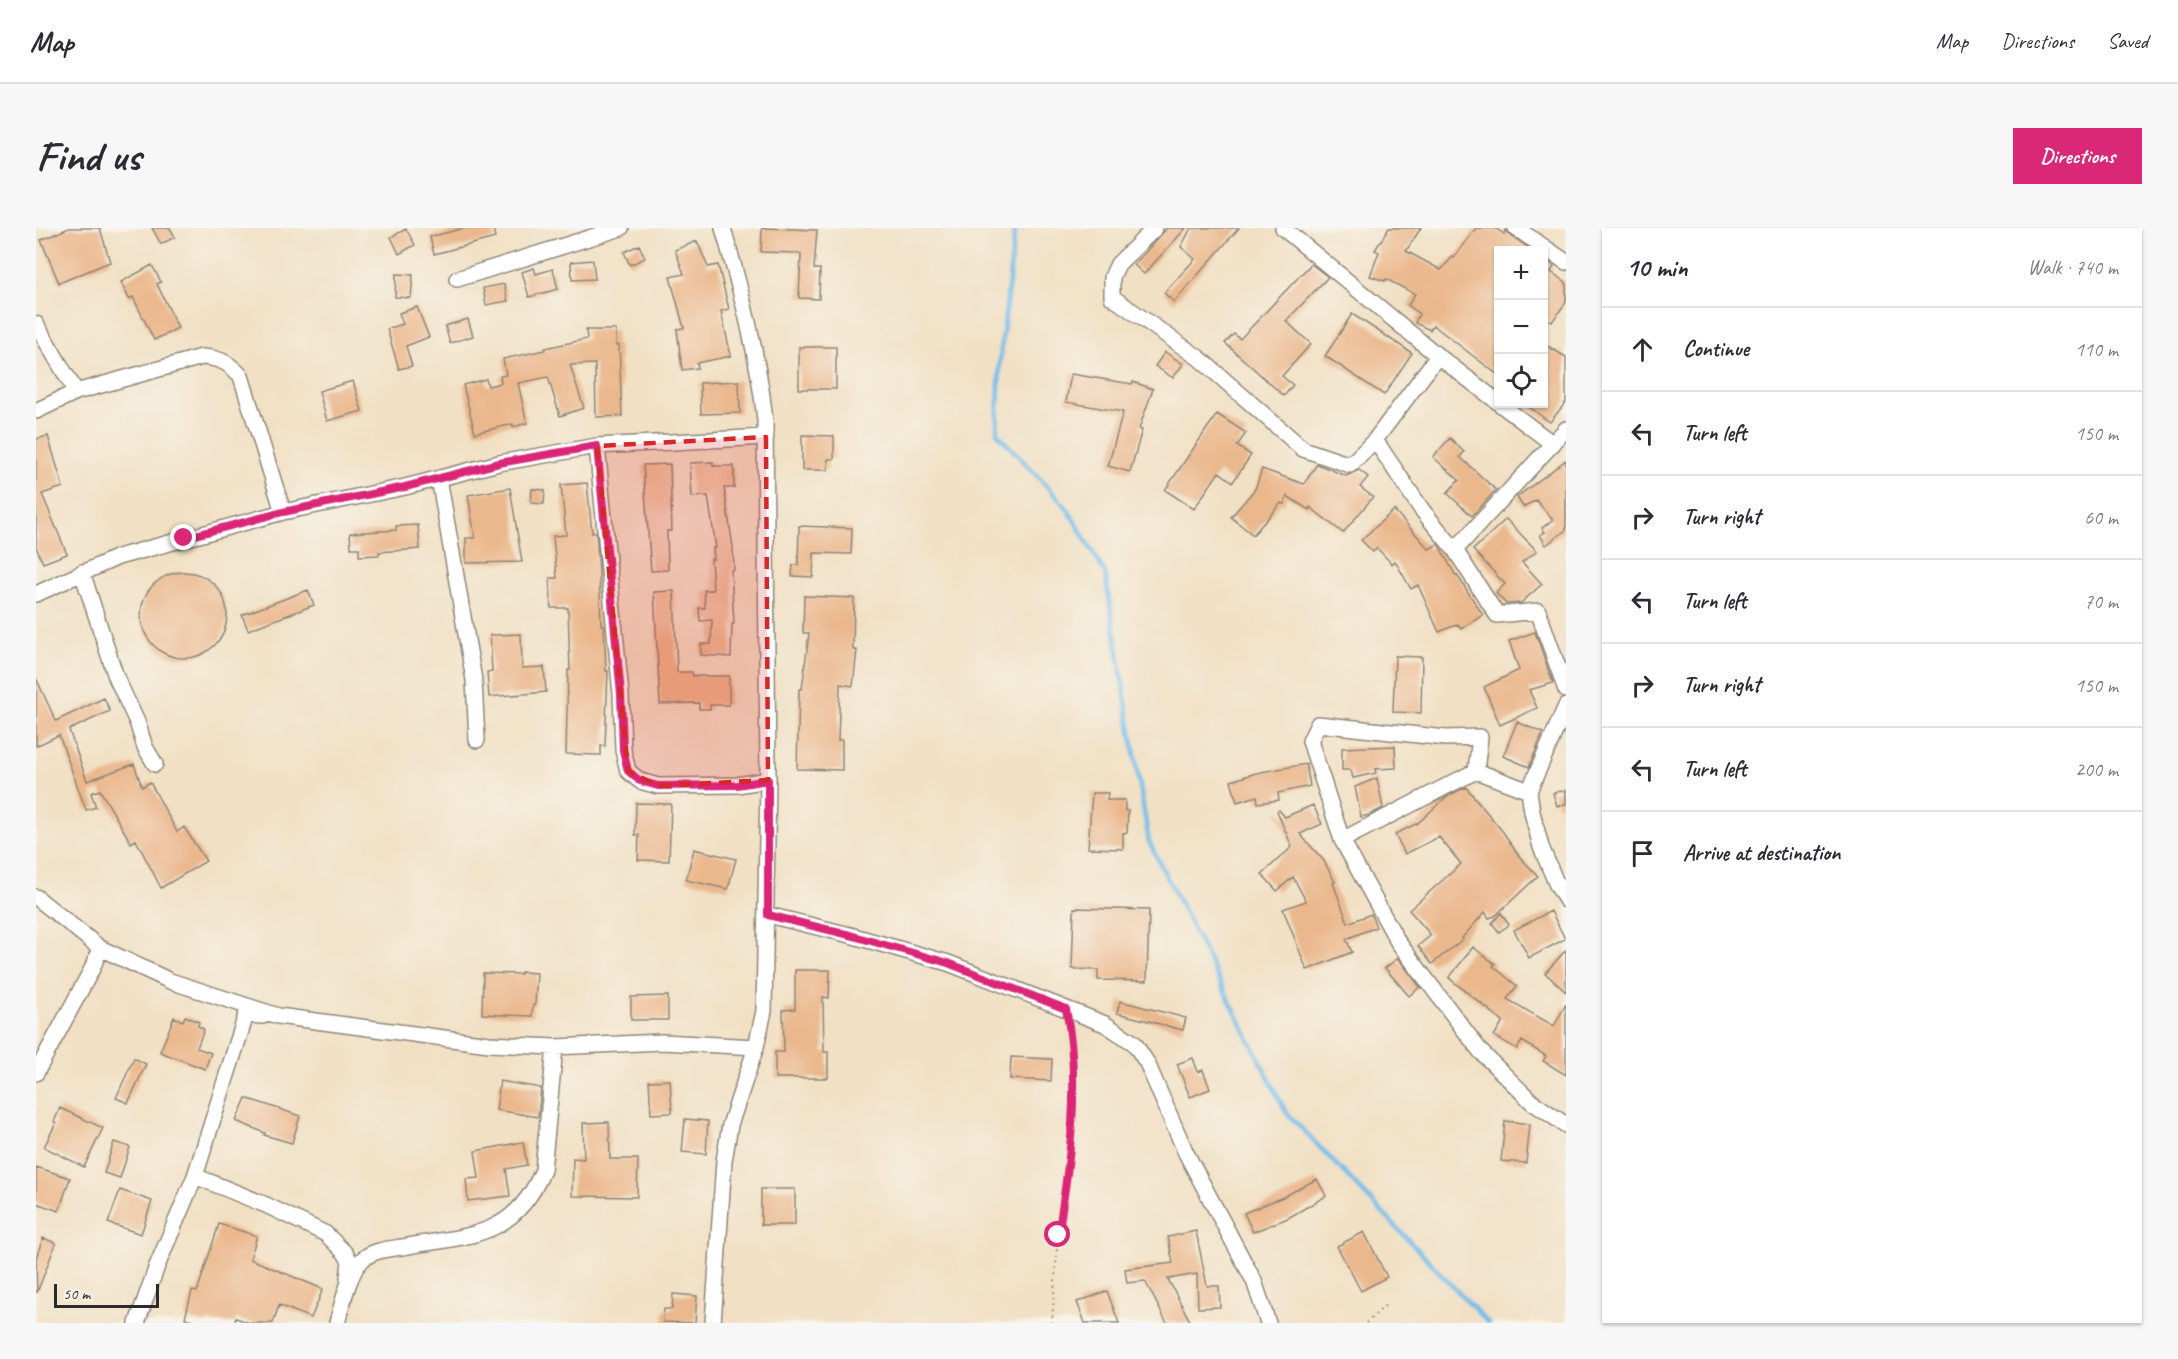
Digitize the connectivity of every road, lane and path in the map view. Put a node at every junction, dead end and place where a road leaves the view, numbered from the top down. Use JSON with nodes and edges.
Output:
{"nodes":[{"id":1,"x":621,"y":228,"type":"edge"},
{"id":2,"x":723,"y":228,"type":"edge"},
{"id":3,"x":1155,"y":228,"type":"edge"},
{"id":4,"x":1283,"y":228,"type":"edge"},
{"id":5,"x":1516,"y":228,"type":"edge"},
{"id":6,"x":1566,"y":262,"type":"edge"},
{"id":7,"x":457,"y":279,"type":"dead end"},
{"id":8,"x":36,"y":324,"type":"edge"},
{"id":9,"x":1438,"y":356,"type":"junction"},
{"id":10,"x":76,"y":392,"type":"junction"},
{"id":11,"x":1494,"y":399,"type":"edge"},
{"id":12,"x":1506,"y":408,"type":"edge"},
{"id":13,"x":36,"y":411,"type":"edge"},
{"id":14,"x":1566,"y":429,"type":"edge"},
{"id":15,"x":766,"y":438,"type":"junction"},
{"id":16,"x":1375,"y":440,"type":"junction"},
{"id":17,"x":1553,"y":444,"type":"junction"},
{"id":18,"x":597,"y":446,"type":"junction"},
{"id":19,"x":439,"y":478,"type":"junction"},
{"id":20,"x":283,"y":512,"type":"junction"},
{"id":21,"x":1455,"y":550,"type":"junction"},
{"id":22,"x":82,"y":572,"type":"junction"},
{"id":23,"x":36,"y":594,"type":"edge"},
{"id":24,"x":1566,"y":690,"type":"edge"},
{"id":25,"x":1566,"y":706,"type":"edge"},
{"id":26,"x":477,"y":740,"type":"dead end"},
{"id":27,"x":155,"y":764,"type":"dead end"},
{"id":28,"x":1476,"y":771,"type":"junction"},
{"id":29,"x":768,"y":780,"type":"junction"},
{"id":30,"x":1529,"y":791,"type":"junction"},
{"id":31,"x":1342,"y":840,"type":"junction"},
{"id":32,"x":36,"y":897,"type":"edge"},
{"id":33,"x":1566,"y":900,"type":"edge"},
{"id":34,"x":768,"y":915,"type":"junction"},
{"id":35,"x":100,"y":948,"type":"junction"},
{"id":36,"x":231,"y":1001,"type":"junction"},
{"id":37,"x":1066,"y":1009,"type":"junction"},
{"id":38,"x":246,"y":1015,"type":"junction"},
{"id":39,"x":278,"y":1016,"type":"junction"},
{"id":40,"x":555,"y":1047,"type":"junction"},
{"id":41,"x":756,"y":1047,"type":"junction"},
{"id":42,"x":36,"y":1073,"type":"edge"},
{"id":43,"x":1566,"y":1125,"type":"edge"},
{"id":44,"x":195,"y":1176,"type":"junction"},
{"id":45,"x":346,"y":1293,"type":"junction"},
{"id":46,"x":1388,"y":1304,"type":"dead end"},
{"id":47,"x":136,"y":1323,"type":"edge"},
{"id":48,"x":337,"y":1323,"type":"edge"},
{"id":49,"x":713,"y":1323,"type":"edge"},
{"id":50,"x":1052,"y":1323,"type":"edge"},
{"id":51,"x":1268,"y":1323,"type":"edge"},
{"id":52,"x":1366,"y":1323,"type":"edge"}],
"edges":[{"from":1,"to":7,"type":"street"},
{"from":2,"to":15,"type":"street"},
{"from":3,"to":16,"type":"street"},
{"from":4,"to":9,"type":"street"},
{"from":5,"to":6,"type":"street"},
{"from":8,"to":10,"type":"street"},
{"from":9,"to":11,"type":"street"},
{"from":9,"to":16,"type":"street"},
{"from":10,"to":13,"type":"street"},
{"from":10,"to":20,"type":"street"},
{"from":12,"to":17,"type":"street"},
{"from":14,"to":17,"type":"street"},
{"from":15,"to":18,"type":"street"},
{"from":15,"to":29,"type":"street"},
{"from":16,"to":21,"type":"street"},
{"from":17,"to":21,"type":"street"},
{"from":18,"to":19,"type":"street"},
{"from":18,"to":29,"type":"street"},
{"from":19,"to":20,"type":"street"},
{"from":19,"to":26,"type":"street"},
{"from":20,"to":22,"type":"street"},
{"from":21,"to":24,"type":"street"},
{"from":22,"to":23,"type":"street"},
{"from":22,"to":27,"type":"street"},
{"from":25,"to":30,"type":"street"},
{"from":28,"to":30,"type":"street"},
{"from":28,"to":31,"type":"street"},
{"from":28,"to":31,"type":"street"},
{"from":29,"to":34,"type":"street"},
{"from":30,"to":33,"type":"street"},
{"from":31,"to":43,"type":"street"},
{"from":32,"to":35,"type":"street"},
{"from":34,"to":37,"type":"street"},
{"from":34,"to":41,"type":"street"},
{"from":35,"to":36,"type":"street"},
{"from":35,"to":42,"type":"street"},
{"from":36,"to":38,"type":"street"},
{"from":36,"to":39,"type":"street"},
{"from":37,"to":50,"type":"path"},
{"from":37,"to":51,"type":"street"},
{"from":38,"to":39,"type":"street"},
{"from":38,"to":44,"type":"street"},
{"from":39,"to":40,"type":"street"},
{"from":40,"to":41,"type":"street"},
{"from":40,"to":45,"type":"street"},
{"from":41,"to":49,"type":"street"},
{"from":44,"to":45,"type":"street"},
{"from":44,"to":47,"type":"street"},
{"from":45,"to":48,"type":"street"},
{"from":46,"to":52,"type":"path"}]}
